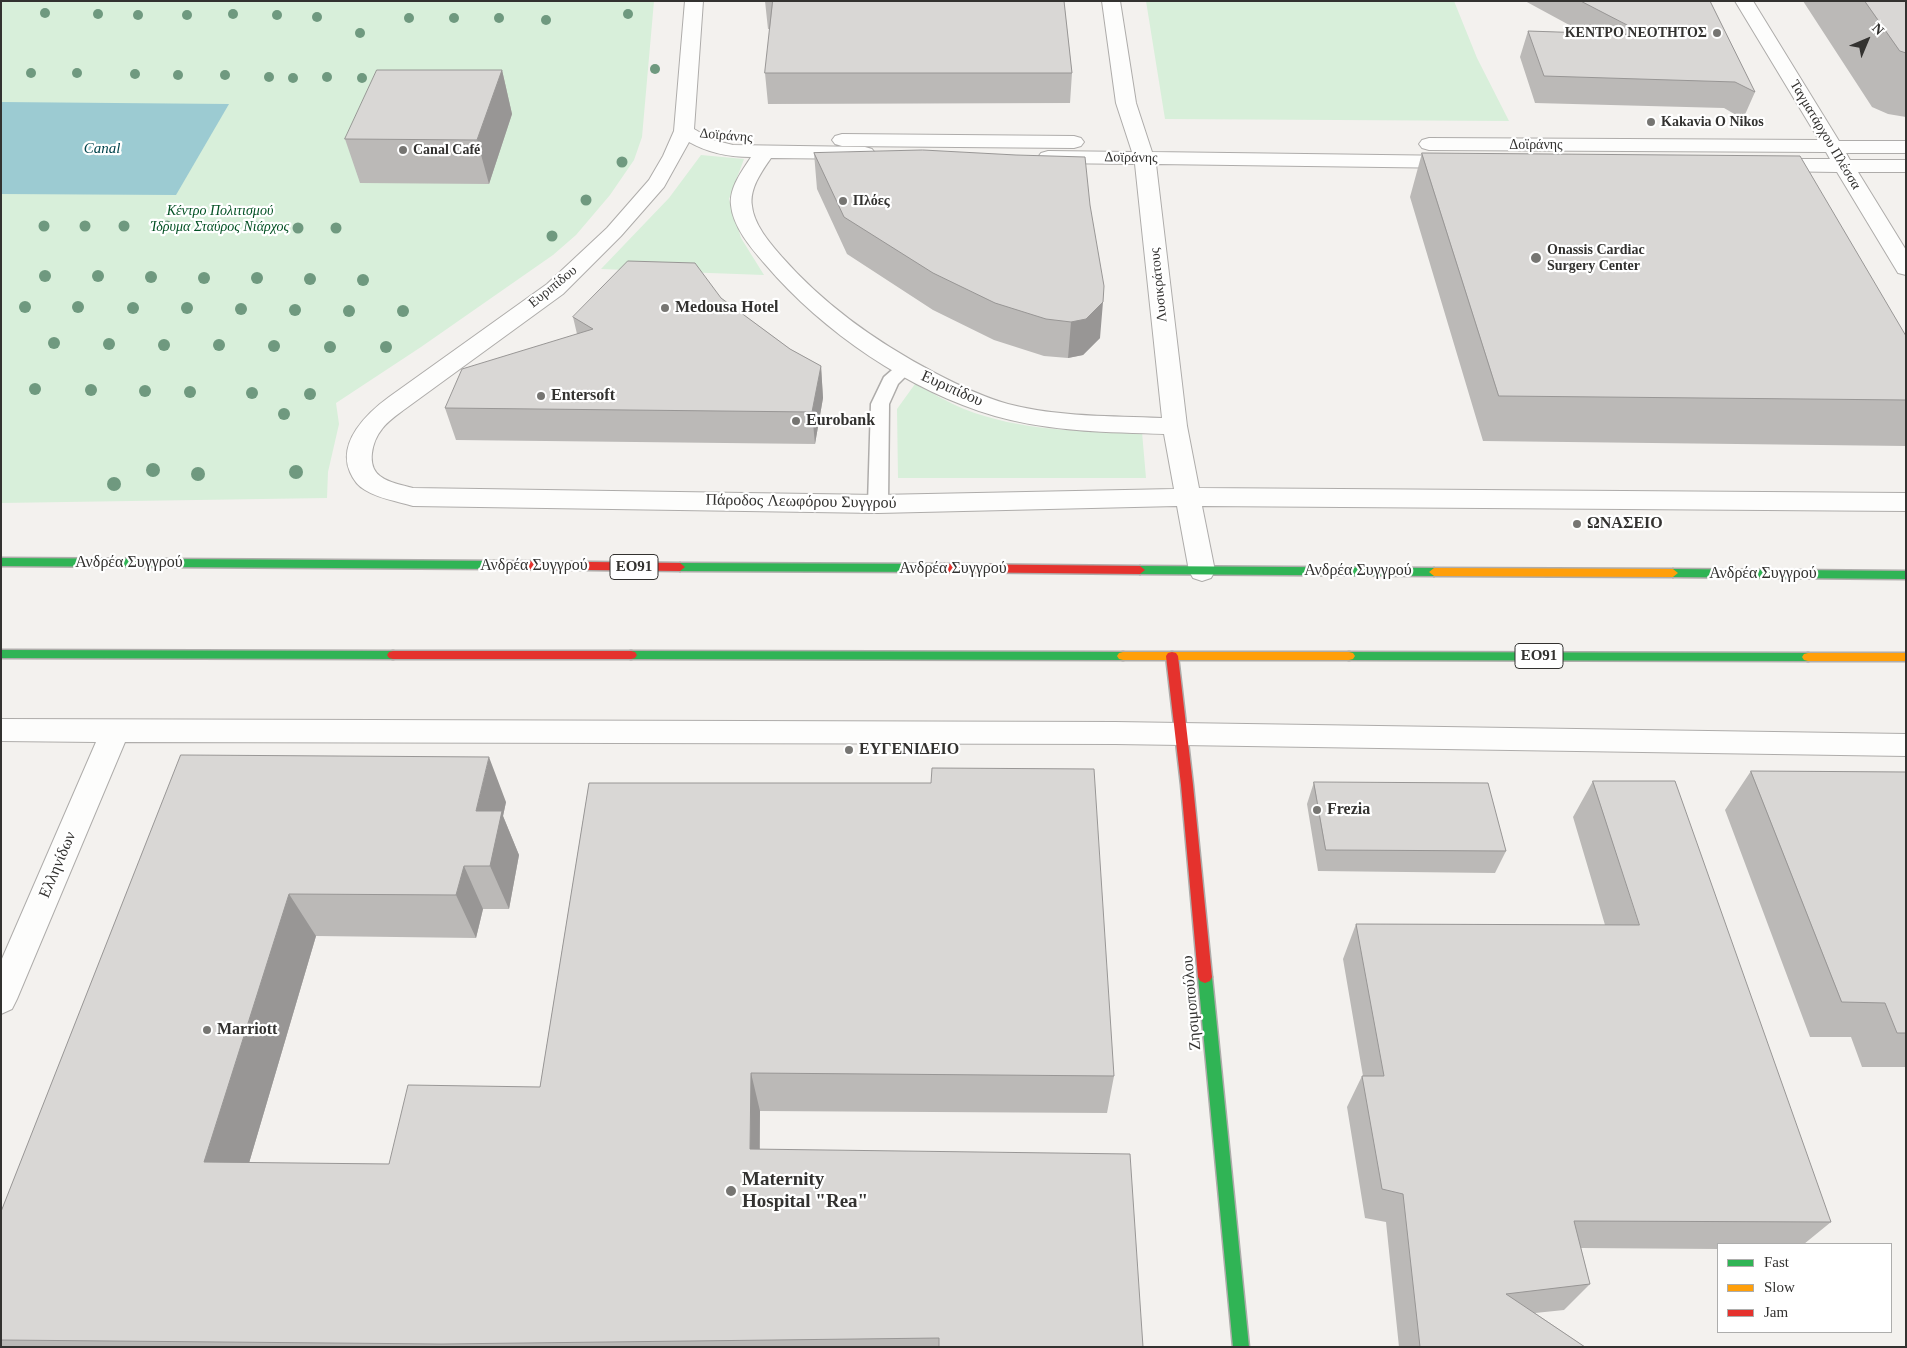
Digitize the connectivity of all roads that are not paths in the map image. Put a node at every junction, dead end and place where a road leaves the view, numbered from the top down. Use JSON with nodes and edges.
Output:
{"nodes":[{"id":1,"x":694,"y":1,"type":"edge"},
{"id":2,"x":1110,"y":1,"type":"edge"},
{"id":3,"x":1744,"y":1,"type":"edge"},
{"id":4,"x":684,"y":131,"type":"junction"},
{"id":5,"x":1832,"y":146,"type":"junction"},
{"id":6,"x":1906,"y":146,"type":"edge"},
{"id":7,"x":765,"y":151,"type":"junction"},
{"id":8,"x":1140,"y":151,"type":"junction"},
{"id":9,"x":1844,"y":166,"type":"junction"},
{"id":10,"x":1906,"y":166,"type":"edge"},
{"id":11,"x":1906,"y":268,"type":"edge"},
{"id":12,"x":905,"y":368,"type":"junction"},
{"id":13,"x":1175,"y":426,"type":"junction"},
{"id":14,"x":413,"y":497,"type":"joint"},
{"id":15,"x":1190,"y":497,"type":"junction"},
{"id":16,"x":1906,"y":502,"type":"edge"},
{"id":17,"x":878,"y":504,"type":"junction"},
{"id":18,"x":1,"y":562,"type":"edge"},
{"id":19,"x":1202,"y":571,"type":"junction"},
{"id":20,"x":1906,"y":575,"type":"edge"},
{"id":21,"x":1,"y":654,"type":"edge"},
{"id":22,"x":1172,"y":656,"type":"junction"},
{"id":23,"x":1906,"y":657,"type":"edge"},
{"id":24,"x":1,"y":730,"type":"edge"},
{"id":25,"x":115,"y":731,"type":"junction"},
{"id":26,"x":1182,"y":734,"type":"junction"},
{"id":27,"x":1906,"y":744,"type":"edge"},
{"id":28,"x":1,"y":999,"type":"edge"},
{"id":29,"x":1241,"y":1347,"type":"edge"}],
"edges":[{"from":1,"to":4,"type":"street","name":"Ευριπίδου"},
{"from":2,"to":8,"type":"street","name":"Λυσικράτους"},
{"from":3,"to":5,"type":"street","name":"Ταγματάρχου Πλέσσα"},
{"from":4,"to":7,"type":"street","name":"Δοϊράνης"},
{"from":4,"to":8,"type":"street","name":"Δοϊράνης"},
{"from":4,"to":14,"type":"street","name":"Ευριπίδου"},
{"from":5,"to":6,"type":"street","name":"Δοϊράνης"},
{"from":5,"to":8,"type":"street","name":"Δοϊράνης"},
{"from":5,"to":9,"type":"street","name":"Ταγματάρχου Πλέσσα"},
{"from":7,"to":8,"type":"street","name":"Δοϊράνης"},
{"from":7,"to":12,"type":"street","name":"Ευριπίδου"},
{"from":8,"to":9,"type":"street","name":"Δοϊράνης"},
{"from":8,"to":13,"type":"street","name":"Λυσικράτους"},
{"from":9,"to":10,"type":"street","name":"Δοϊράνης"},
{"from":9,"to":11,"type":"street","name":"Ταγματάρχου Πλέσσα"},
{"from":12,"to":13,"type":"street","name":"Ευριπίδου"},
{"from":12,"to":17,"type":"lane"},
{"from":13,"to":15,"type":"street","name":"Λυσικράτους"},
{"from":14,"to":17,"type":"street","name":"Πάροδος Λεωφόρου Συγγρού"},
{"from":15,"to":16,"type":"street"},
{"from":15,"to":17,"type":"street","name":"Πάροδος Λεωφόρου Συγγρού"},
{"from":15,"to":19,"type":"street","name":"Λυσικράτους"},
{"from":18,"to":19,"type":"main road","name":"Ανδρέα Συγγρού","number":"ΕΟ91"},
{"from":19,"to":20,"type":"main road","name":"Ανδρέα Συγγρού","number":"ΕΟ91"},
{"from":21,"to":22,"type":"main road","number":"ΕΟ91"},
{"from":22,"to":23,"type":"main road","number":"ΕΟ91"},
{"from":22,"to":26,"type":"main road","name":"Ζησιμοπούλου"},
{"from":24,"to":25,"type":"street"},
{"from":25,"to":26,"type":"street"},
{"from":25,"to":28,"type":"street","name":"Ελληνίδων"},
{"from":26,"to":27,"type":"street"},
{"from":26,"to":29,"type":"main road","name":"Ζησιμοπούλου"}]}
